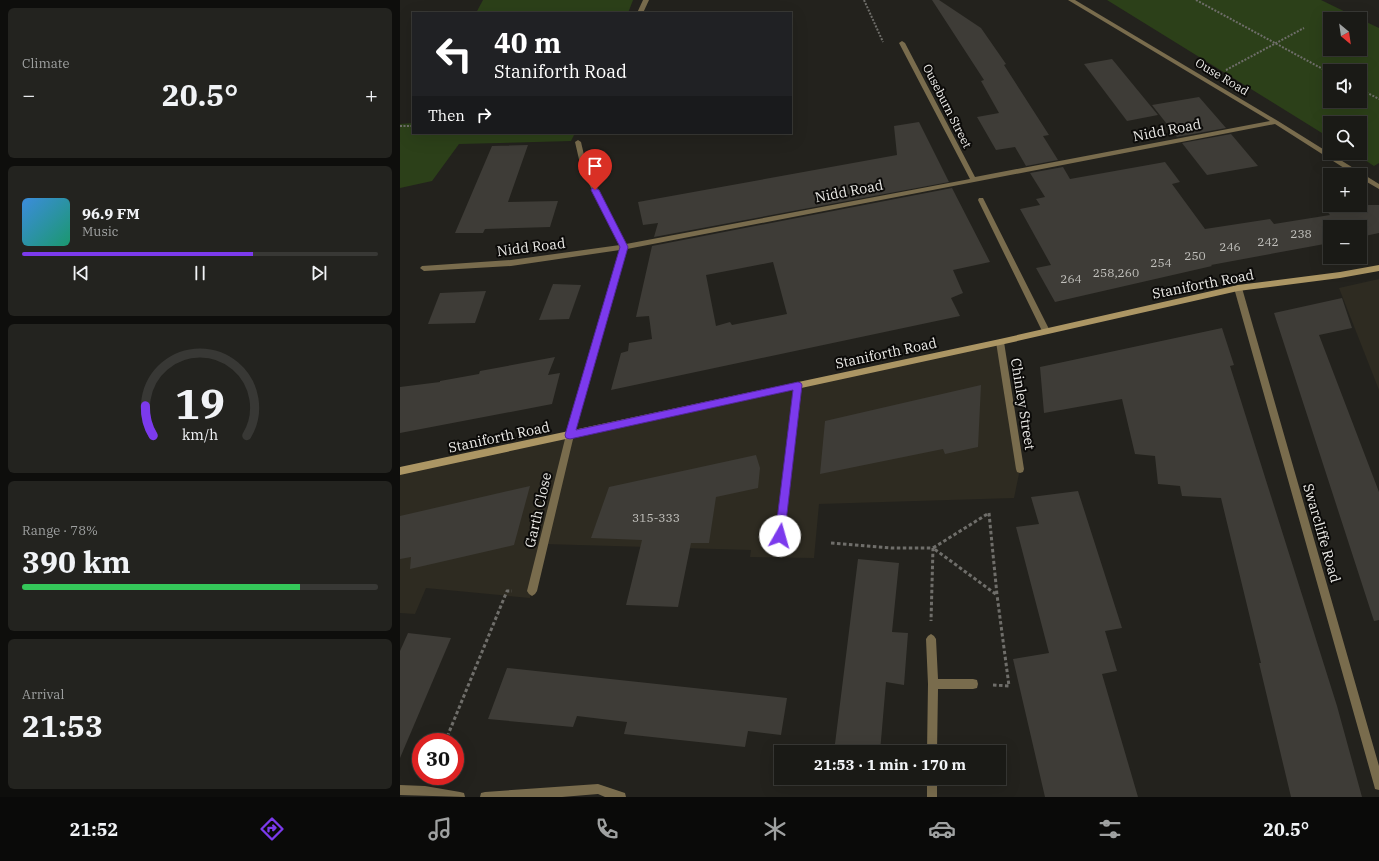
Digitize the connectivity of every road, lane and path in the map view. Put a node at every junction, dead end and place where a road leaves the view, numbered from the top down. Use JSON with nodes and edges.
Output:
{"nodes":[{"id":1,"x":646,"y":0,"type":"edge"},
{"id":2,"x":864,"y":0,"type":"edge"},
{"id":3,"x":1071,"y":0,"type":"edge"},
{"id":4,"x":1196,"y":0,"type":"edge"},
{"id":5,"x":640,"y":12,"type":"edge"},
{"id":6,"x":1304,"y":28,"type":"dead end"},
{"id":7,"x":902,"y":43,"type":"joint"},
{"id":8,"x":1275,"y":43,"type":"junction"},
{"id":9,"x":1323,"y":69,"type":"edge"},
{"id":10,"x":1206,"y":80,"type":"junction"},
{"id":11,"x":1367,"y":93,"type":"edge"},
{"id":12,"x":1379,"y":99,"type":"edge"},
{"id":13,"x":1276,"y":122,"type":"junction"},
{"id":14,"x":400,"y":126,"type":"edge"},
{"id":15,"x":412,"y":126,"type":"edge"},
{"id":16,"x":578,"y":142,"type":"dead end"},
{"id":17,"x":1349,"y":168,"type":"edge"},
{"id":18,"x":973,"y":179,"type":"junction"},
{"id":19,"x":1367,"y":179,"type":"edge"},
{"id":20,"x":1379,"y":187,"type":"edge"},
{"id":21,"x":981,"y":200,"type":"dead end"},
{"id":22,"x":624,"y":247,"type":"junction"},
{"id":23,"x":424,"y":268,"type":"dead end"},
{"id":24,"x":1379,"y":268,"type":"edge"},
{"id":25,"x":1238,"y":288,"type":"junction"},
{"id":26,"x":1046,"y":331,"type":"junction"},
{"id":27,"x":1000,"y":342,"type":"junction"},
{"id":28,"x":798,"y":385,"type":"junction"},
{"id":29,"x":570,"y":435,"type":"junction"},
{"id":30,"x":1020,"y":469,"type":"dead end"},
{"id":31,"x":400,"y":471,"type":"edge"},
{"id":32,"x":780,"y":536,"type":"dead end"},
{"id":33,"x":831,"y":543,"type":"dead end"},
{"id":34,"x":933,"y":548,"type":"junction"},
{"id":35,"x":532,"y":591,"type":"joint"},
{"id":36,"x":997,"y":595,"type":"junction"},
{"id":37,"x":931,"y":639,"type":"joint"},
{"id":38,"x":933,"y":684,"type":"junction"},
{"id":39,"x":971,"y":684,"type":"joint"},
{"id":40,"x":449,"y":733,"type":"edge"},
{"id":41,"x":932,"y":745,"type":"edge"},
{"id":42,"x":932,"y":785,"type":"edge"},
{"id":43,"x":1379,"y":785,"type":"edge"},
{"id":44,"x":400,"y":790,"type":"edge"},
{"id":45,"x":424,"y":794,"type":"edge"},
{"id":46,"x":460,"y":797,"type":"edge"},
{"id":47,"x":485,"y":797,"type":"edge"},
{"id":48,"x":621,"y":797,"type":"edge"},
{"id":49,"x":932,"y":797,"type":"edge"}],
"edges":[{"from":1,"to":5,"type":"street"},
{"from":2,"to":7,"type":"path"},
{"from":3,"to":10,"type":"street","name":"Ouse Road"},
{"from":4,"to":8,"type":"path"},
{"from":6,"to":8,"type":"path"},
{"from":7,"to":18,"type":"street","name":"Ouseburn Street"},
{"from":8,"to":9,"type":"path"},
{"from":8,"to":10,"type":"path"},
{"from":10,"to":13,"type":"street","name":"Ouse Road"},
{"from":11,"to":12,"type":"path"},
{"from":13,"to":17,"type":"street","name":"Ouse Road"},
{"from":13,"to":18,"type":"street","name":"Nidd Road"},
{"from":14,"to":15,"type":"path"},
{"from":16,"to":22,"type":"street"},
{"from":18,"to":22,"type":"street","name":"Nidd Road"},
{"from":19,"to":20,"type":"street","name":"Ouse Road"},
{"from":21,"to":26,"type":"street"},
{"from":22,"to":23,"type":"street","name":"Nidd Road"},
{"from":22,"to":29,"type":"street","name":"Garth Close"},
{"from":24,"to":25,"type":"main road","name":"Staniforth Road"},
{"from":25,"to":26,"type":"main road","name":"Staniforth Road"},
{"from":25,"to":43,"type":"street","name":"Swarcliffe Road"},
{"from":26,"to":27,"type":"main road","name":"Staniforth Road"},
{"from":27,"to":28,"type":"main road","name":"Staniforth Road"},
{"from":27,"to":30,"type":"street","name":"Chinley Street"},
{"from":28,"to":29,"type":"main road","name":"Staniforth Road"},
{"from":28,"to":32,"type":"street"},
{"from":29,"to":31,"type":"main road","name":"Staniforth Road"},
{"from":29,"to":35,"type":"street","name":"Garth Close"},
{"from":33,"to":34,"type":"path"},
{"from":34,"to":36,"type":"path"},
{"from":34,"to":36,"type":"path"},
{"from":34,"to":37,"type":"path"},
{"from":35,"to":40,"type":"path"},
{"from":36,"to":39,"type":"path"},
{"from":37,"to":38,"type":"street"},
{"from":38,"to":39,"type":"street"},
{"from":38,"to":41,"type":"street"},
{"from":42,"to":49,"type":"street"},
{"from":44,"to":45,"type":"street"},
{"from":45,"to":46,"type":"street"},
{"from":47,"to":48,"type":"street"}]}
